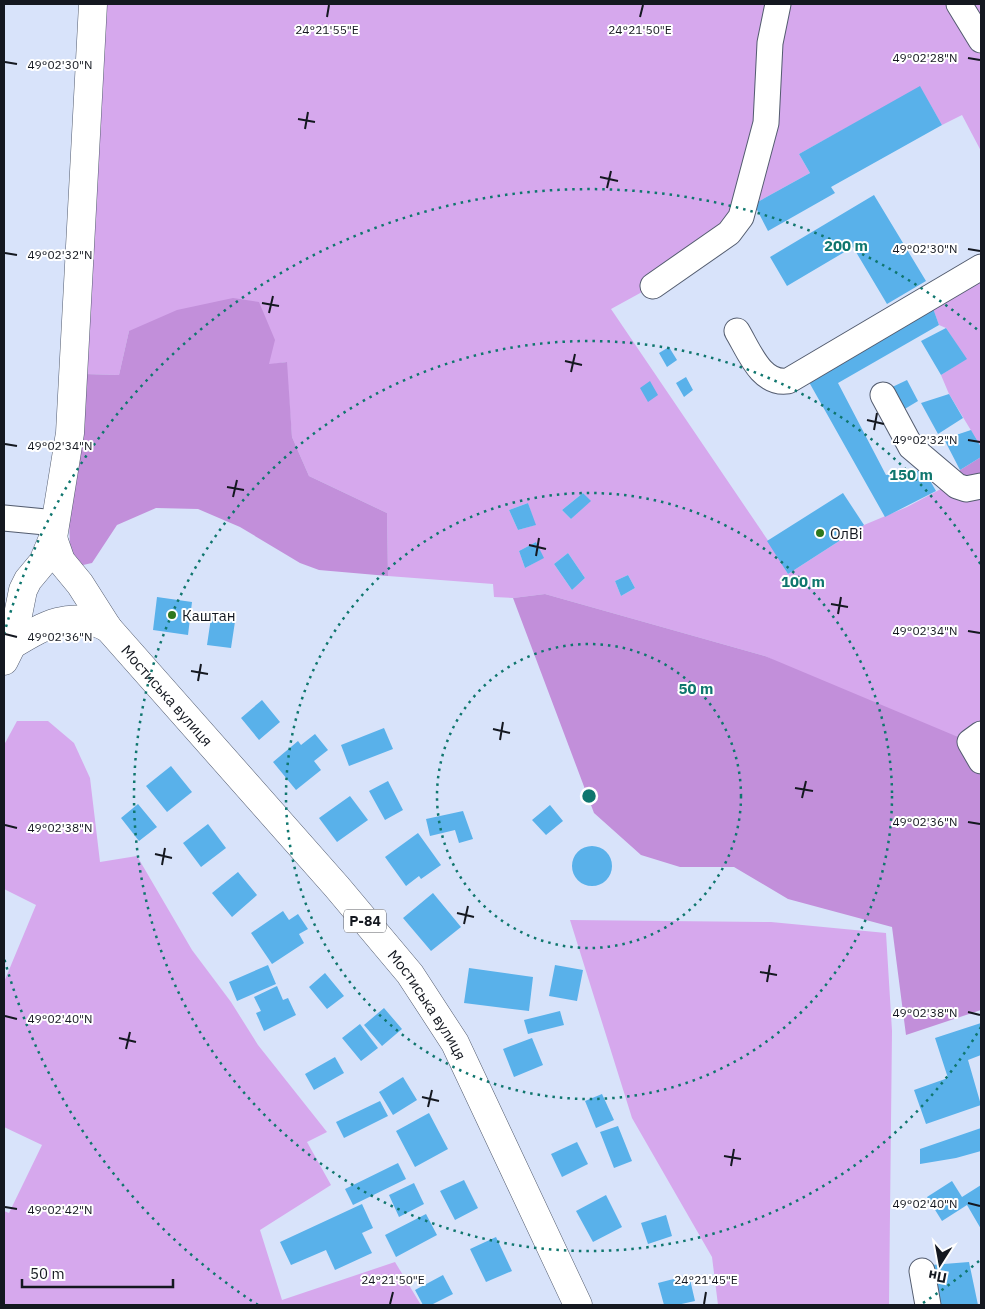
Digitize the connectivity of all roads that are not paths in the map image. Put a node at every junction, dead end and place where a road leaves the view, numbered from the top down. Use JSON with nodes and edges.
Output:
{"nodes":[{"id":1,"x":93,"y":4,"type":"edge"},
{"id":2,"x":778,"y":4,"type":"edge"},
{"id":3,"x":959,"y":4,"type":"edge"},
{"id":4,"x":981,"y":40,"type":"edge"},
{"id":5,"x":981,"y":267,"type":"edge"},
{"id":6,"x":652,"y":286,"type":"dead end"},
{"id":7,"x":737,"y":331,"type":"dead end"},
{"id":8,"x":883,"y":395,"type":"dead end"},
{"id":9,"x":981,"y":486,"type":"edge"},
{"id":10,"x":4,"y":518,"type":"edge"},
{"id":11,"x":54,"y":530,"type":"junction"},
{"id":12,"x":35,"y":572,"type":"junction"},
{"id":13,"x":77,"y":580,"type":"junction"},
{"id":14,"x":20,"y":602,"type":"junction"},
{"id":15,"x":60,"y":622,"type":"junction"},
{"id":16,"x":108,"y":628,"type":"junction"},
{"id":17,"x":8,"y":653,"type":"edge"},
{"id":18,"x":981,"y":734,"type":"edge"},
{"id":19,"x":981,"y":761,"type":"edge"},
{"id":20,"x":922,"y":1271,"type":"dead end"},
{"id":21,"x":578,"y":1305,"type":"edge"},
{"id":22,"x":928,"y":1305,"type":"edge"}],
"edges":[{"from":1,"to":11,"type":"main road"},
{"from":2,"to":6,"type":"street"},
{"from":3,"to":4,"type":"street"},
{"from":5,"to":7,"type":"street"},
{"from":8,"to":9,"type":"street"},
{"from":10,"to":11,"type":"street"},
{"from":11,"to":12,"type":"main road"},
{"from":11,"to":13,"type":"main road","name":"Мостиська вулиця"},
{"from":12,"to":13,"type":"main road"},
{"from":12,"to":14,"type":"main road"},
{"from":13,"to":15,"type":"main road"},
{"from":13,"to":16,"type":"main road","name":"Мостиська вулиця","number":"Р-84"},
{"from":14,"to":15,"type":"main road"},
{"from":14,"to":17,"type":"main road"},
{"from":15,"to":16,"type":"main road"},
{"from":15,"to":17,"type":"main road"},
{"from":16,"to":21,"type":"main road","name":"Мостиська вулиця","number":"Р-84"},
{"from":18,"to":19,"type":"street"},
{"from":20,"to":22,"type":"street"}]}
